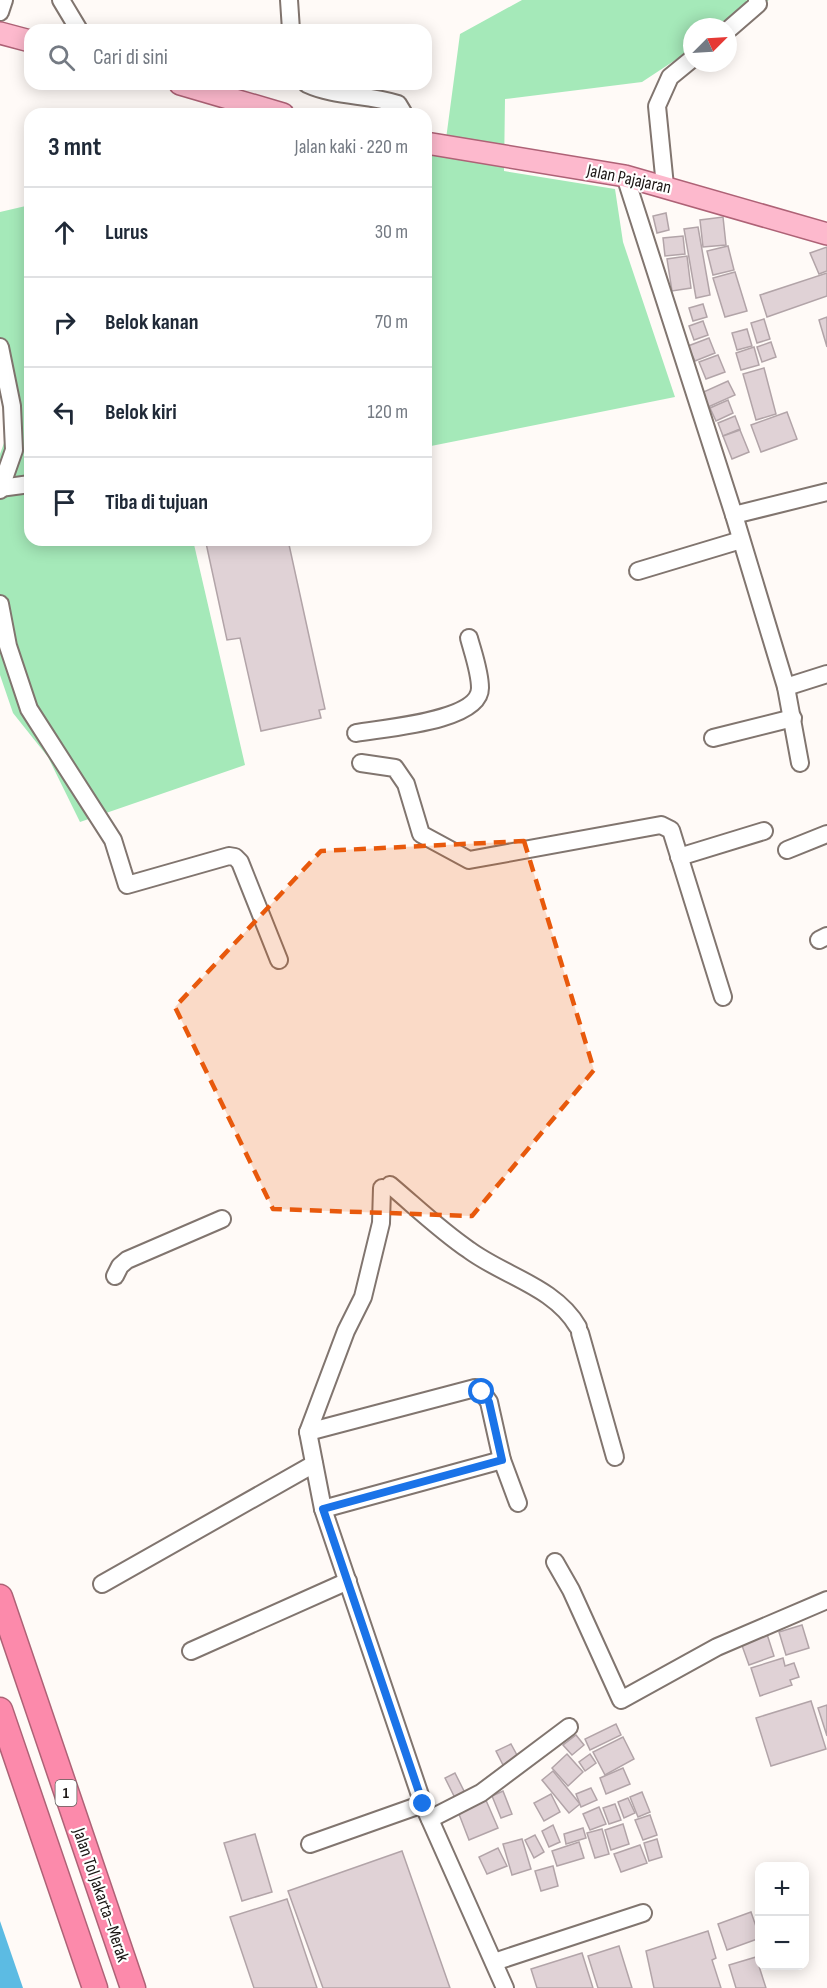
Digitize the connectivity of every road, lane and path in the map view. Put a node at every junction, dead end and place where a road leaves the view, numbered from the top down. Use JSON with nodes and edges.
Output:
{"nodes":[{"id":1,"x":4,"y":0,"type":"edge"},
{"id":2,"x":61,"y":0,"type":"edge"},
{"id":3,"x":289,"y":0,"type":"edge"},
{"id":4,"x":757,"y":0,"type":"edge"},
{"id":5,"x":0,"y":12,"type":"edge"},
{"id":6,"x":737,"y":22,"type":"edge"},
{"id":7,"x":75,"y":24,"type":"edge"},
{"id":8,"x":291,"y":24,"type":"edge"},
{"id":9,"x":0,"y":33,"type":"edge"},
{"id":10,"x":24,"y":39,"type":"edge"},
{"id":11,"x":683,"y":66,"type":"edge"},
{"id":12,"x":201,"y":90,"type":"edge"},
{"id":13,"x":324,"y":90,"type":"edge"},
{"id":14,"x":262,"y":108,"type":"edge"},
{"id":15,"x":400,"y":108,"type":"edge"},
{"id":16,"x":432,"y":144,"type":"edge"},
{"id":17,"x":625,"y":176,"type":"junction"},
{"id":18,"x":665,"y":186,"type":"junction"},
{"id":19,"x":827,"y":234,"type":"edge"},
{"id":20,"x":0,"y":347,"type":"edge"},
{"id":21,"x":24,"y":485,"type":"edge"},
{"id":22,"x":0,"y":489,"type":"edge"},
{"id":23,"x":827,"y":492,"type":"edge"},
{"id":24,"x":734,"y":515,"type":"junction"},
{"id":25,"x":741,"y":540,"type":"junction"},
{"id":26,"x":638,"y":572,"type":"dead end"},
{"id":27,"x":0,"y":604,"type":"edge"},
{"id":28,"x":469,"y":638,"type":"dead end"},
{"id":29,"x":827,"y":674,"type":"edge"},
{"id":30,"x":786,"y":687,"type":"junction"},
{"id":31,"x":793,"y":718,"type":"junction"},
{"id":32,"x":356,"y":733,"type":"dead end"},
{"id":33,"x":713,"y":738,"type":"dead end"},
{"id":34,"x":361,"y":763,"type":"dead end"},
{"id":35,"x":800,"y":763,"type":"dead end"},
{"id":36,"x":764,"y":831,"type":"dead end"},
{"id":37,"x":827,"y":834,"type":"edge"},
{"id":38,"x":787,"y":849,"type":"dead end"},
{"id":39,"x":679,"y":857,"type":"junction"},
{"id":40,"x":279,"y":960,"type":"dead end"},
{"id":41,"x":723,"y":997,"type":"dead end"},
{"id":42,"x":222,"y":1219,"type":"dead end"},
{"id":43,"x":115,"y":1276,"type":"dead end"},
{"id":44,"x":308,"y":1432,"type":"junction"},
{"id":45,"x":615,"y":1457,"type":"dead end"},
{"id":46,"x":502,"y":1460,"type":"junction"},
{"id":47,"x":314,"y":1464,"type":"junction"},
{"id":48,"x":518,"y":1503,"type":"dead end"},
{"id":49,"x":323,"y":1509,"type":"junction"},
{"id":50,"x":555,"y":1563,"type":"dead end"},
{"id":51,"x":348,"y":1581,"type":"junction"},
{"id":52,"x":102,"y":1584,"type":"dead end"},
{"id":53,"x":0,"y":1597,"type":"edge"},
{"id":54,"x":827,"y":1600,"type":"edge"},
{"id":55,"x":191,"y":1650,"type":"dead end"},
{"id":56,"x":0,"y":1710,"type":"edge"},
{"id":57,"x":569,"y":1727,"type":"dead end"},
{"id":58,"x":427,"y":1811,"type":"junction"},
{"id":59,"x":310,"y":1844,"type":"dead end"},
{"id":60,"x":643,"y":1913,"type":"dead end"},
{"id":61,"x":494,"y":1962,"type":"junction"},
{"id":62,"x":95,"y":1988,"type":"edge"},
{"id":63,"x":133,"y":1988,"type":"edge"},
{"id":64,"x":505,"y":1988,"type":"edge"}],
"edges":[{"from":1,"to":5,"type":"street"},
{"from":2,"to":7,"type":"street"},
{"from":3,"to":8,"type":"street"},
{"from":4,"to":6,"type":"street"},
{"from":9,"to":10,"type":"main road"},
{"from":11,"to":18,"type":"street"},
{"from":12,"to":14,"type":"main road"},
{"from":13,"to":15,"type":"street"},
{"from":16,"to":17,"type":"main road","name":"Jalan Pajajaran"},
{"from":17,"to":18,"type":"main road","name":"Jalan Pajajaran"},
{"from":17,"to":24,"type":"street"},
{"from":18,"to":19,"type":"main road","name":"Jalan Pajajaran"},
{"from":20,"to":22,"type":"street"},
{"from":21,"to":22,"type":"street"},
{"from":23,"to":24,"type":"street"},
{"from":24,"to":25,"type":"street"},
{"from":25,"to":26,"type":"street"},
{"from":25,"to":30,"type":"street"},
{"from":27,"to":40,"type":"street"},
{"from":28,"to":32,"type":"street"},
{"from":29,"to":30,"type":"street"},
{"from":30,"to":31,"type":"street"},
{"from":31,"to":33,"type":"street"},
{"from":31,"to":35,"type":"street"},
{"from":34,"to":39,"type":"street"},
{"from":36,"to":39,"type":"street"},
{"from":37,"to":38,"type":"street"},
{"from":39,"to":41,"type":"street"},
{"from":42,"to":43,"type":"street"},
{"from":44,"to":45,"type":"street"},
{"from":44,"to":46,"type":"street"},
{"from":44,"to":47,"type":"street"},
{"from":46,"to":48,"type":"street"},
{"from":46,"to":49,"type":"street"},
{"from":47,"to":49,"type":"street"},
{"from":47,"to":52,"type":"street"},
{"from":49,"to":51,"type":"street"},
{"from":50,"to":54,"type":"street"},
{"from":51,"to":55,"type":"street"},
{"from":51,"to":58,"type":"street"},
{"from":53,"to":63,"type":"highway","name":"Jalan Tol Jakarta–Merak","number":"1"},
{"from":56,"to":62,"type":"highway","name":"Jalan Tol Jakarta–Merak","number":"1"},
{"from":57,"to":58,"type":"street"},
{"from":58,"to":59,"type":"street"},
{"from":58,"to":61,"type":"street"},
{"from":60,"to":61,"type":"street"},
{"from":61,"to":64,"type":"street"}]}
